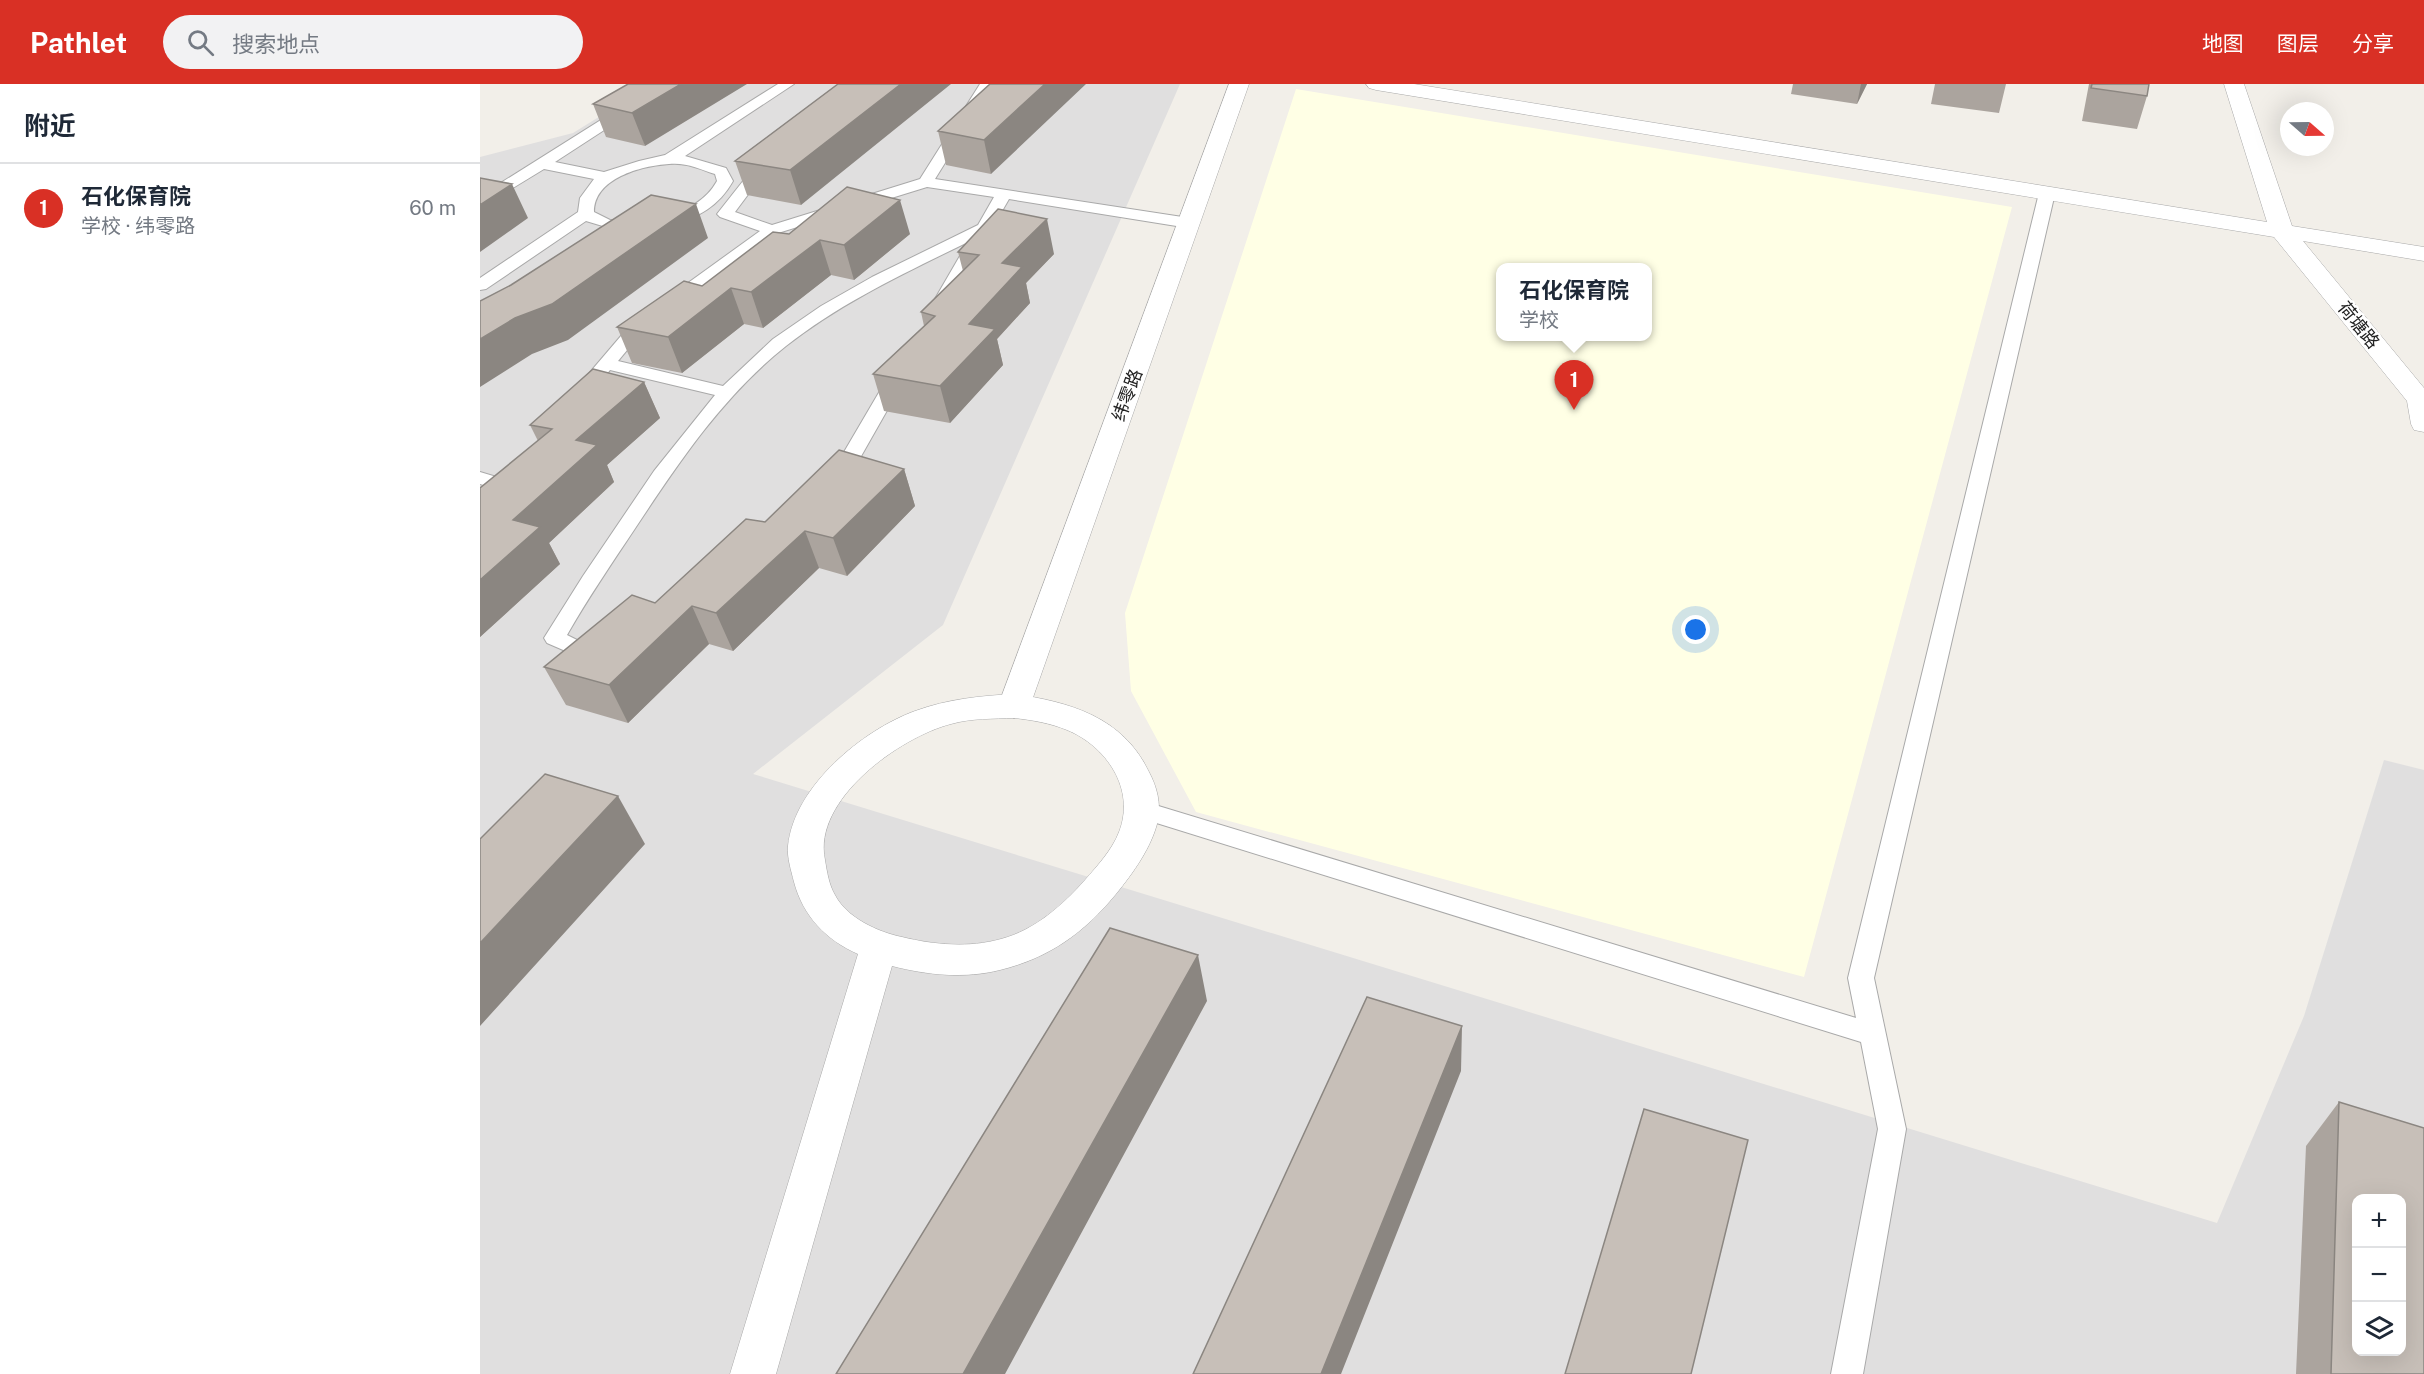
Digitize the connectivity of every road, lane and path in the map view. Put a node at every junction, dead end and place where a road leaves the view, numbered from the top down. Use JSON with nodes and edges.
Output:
{"nodes":[{"id":1,"x":668,"y":84,"type":"edge"},
{"id":2,"x":787,"y":84,"type":"edge"},
{"id":3,"x":987,"y":84,"type":"edge"},
{"id":4,"x":1239,"y":84,"type":"edge"},
{"id":5,"x":1376,"y":84,"type":"edge"},
{"id":6,"x":2234,"y":84,"type":"edge"},
{"id":7,"x":770,"y":156,"type":"edge"},
{"id":8,"x":670,"y":159,"type":"junction"},
{"id":9,"x":541,"y":164,"type":"junction"},
{"id":10,"x":604,"y":177,"type":"junction"},
{"id":11,"x":926,"y":182,"type":"junction"},
{"id":12,"x":2047,"y":193,"type":"junction"},
{"id":13,"x":1004,"y":194,"type":"junction"},
{"id":14,"x":480,"y":203,"type":"edge"},
{"id":15,"x":704,"y":206,"type":"junction"},
{"id":16,"x":586,"y":214,"type":"junction"},
{"id":17,"x":725,"y":214,"type":"junction"},
{"id":18,"x":1189,"y":224,"type":"junction"},
{"id":19,"x":639,"y":227,"type":"junction"},
{"id":20,"x":984,"y":228,"type":"junction"},
{"id":21,"x":772,"y":230,"type":"junction"},
{"id":22,"x":2282,"y":231,"type":"junction"},
{"id":23,"x":622,"y":243,"type":"edge"},
{"id":24,"x":2424,"y":254,"type":"edge"},
{"id":25,"x":480,"y":285,"type":"edge"},
{"id":26,"x":931,"y":320,"type":"edge"},
{"id":27,"x":907,"y":361,"type":"edge"},
{"id":28,"x":606,"y":364,"type":"junction"},
{"id":29,"x":727,"y":393,"type":"junction"},
{"id":30,"x":569,"y":407,"type":"edge"},
{"id":31,"x":2424,"y":424,"type":"edge"},
{"id":32,"x":480,"y":477,"type":"edge"},
{"id":33,"x":826,"y":489,"type":"edge"},
{"id":34,"x":488,"y":497,"type":"edge"},
{"id":35,"x":613,"y":633,"type":"edge"},
{"id":36,"x":1014,"y":706,"type":"junction"},
{"id":37,"x":1142,"y":810,"type":"junction"},
{"id":38,"x":879,"y":947,"type":"junction"},
{"id":39,"x":1872,"y":1034,"type":"junction"},
{"id":40,"x":753,"y":1374,"type":"edge"},
{"id":41,"x":1848,"y":1374,"type":"edge"}],
"edges":[{"from":1,"to":9,"type":"lane"},
{"from":2,"to":8,"type":"lane"},
{"from":3,"to":11,"type":"lane"},
{"from":4,"to":18,"type":"street","name":"纬零路"},
{"from":5,"to":12,"type":"street"},
{"from":6,"to":22,"type":"street"},
{"from":7,"to":17,"type":"lane"},
{"from":8,"to":10,"type":"lane"},
{"from":8,"to":15,"type":"lane"},
{"from":9,"to":10,"type":"lane"},
{"from":9,"to":14,"type":"lane"},
{"from":10,"to":16,"type":"lane"},
{"from":11,"to":13,"type":"lane"},
{"from":11,"to":21,"type":"lane"},
{"from":12,"to":22,"type":"street"},
{"from":12,"to":39,"type":"lane"},
{"from":13,"to":18,"type":"lane"},
{"from":13,"to":20,"type":"lane"},
{"from":15,"to":17,"type":"lane"},
{"from":15,"to":19,"type":"lane"},
{"from":16,"to":19,"type":"lane"},
{"from":16,"to":25,"type":"lane"},
{"from":17,"to":21,"type":"lane"},
{"from":18,"to":36,"type":"street","name":"纬零路"},
{"from":19,"to":23,"type":"lane"},
{"from":20,"to":26,"type":"lane"},
{"from":20,"to":29,"type":"lane"},
{"from":21,"to":28,"type":"lane"},
{"from":22,"to":24,"type":"street"},
{"from":22,"to":31,"type":"street","name":"荷塘路"},
{"from":27,"to":33,"type":"lane"},
{"from":28,"to":29,"type":"lane"},
{"from":28,"to":30,"type":"lane"},
{"from":29,"to":35,"type":"lane"},
{"from":32,"to":34,"type":"lane"},
{"from":36,"to":37,"type":"street"},
{"from":36,"to":38,"type":"street"},
{"from":37,"to":38,"type":"street"},
{"from":37,"to":39,"type":"lane"},
{"from":38,"to":40,"type":"street"},
{"from":39,"to":41,"type":"lane"}]}
